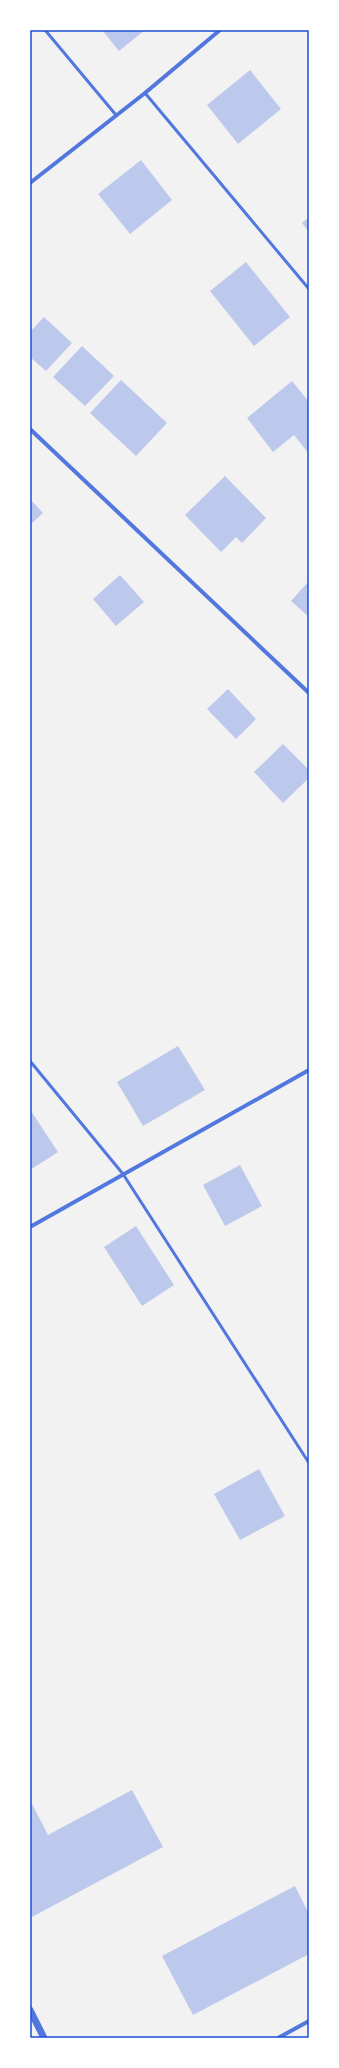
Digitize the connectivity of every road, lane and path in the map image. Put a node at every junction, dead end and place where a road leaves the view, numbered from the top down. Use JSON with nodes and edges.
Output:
{"nodes":[{"id":1,"x":45,"y":30,"type":"edge"},
{"id":2,"x":220,"y":30,"type":"edge"},
{"id":3,"x":145,"y":92,"type":"junction"},
{"id":4,"x":116,"y":115,"type":"junction"},
{"id":5,"x":30,"y":183,"type":"edge"},
{"id":6,"x":309,"y":289,"type":"edge"},
{"id":7,"x":30,"y":429,"type":"edge"},
{"id":8,"x":309,"y":692,"type":"edge"},
{"id":9,"x":30,"y":1061,"type":"edge"},
{"id":10,"x":309,"y":1070,"type":"edge"},
{"id":11,"x":123,"y":1174,"type":"junction"},
{"id":12,"x":30,"y":1227,"type":"edge"},
{"id":13,"x":309,"y":1463,"type":"edge"},
{"id":14,"x":30,"y":2010,"type":"edge"},
{"id":15,"x":309,"y":2021,"type":"edge"},
{"id":16,"x":44,"y":2038,"type":"edge"},
{"id":17,"x":278,"y":2038,"type":"edge"}],
"edges":[{"from":1,"to":4,"type":"lane"},
{"from":2,"to":3,"type":"street"},
{"from":3,"to":4,"type":"street"},
{"from":3,"to":6,"type":"lane"},
{"from":4,"to":5,"type":"street"},
{"from":7,"to":8,"type":"street"},
{"from":9,"to":11,"type":"lane"},
{"from":10,"to":11,"type":"street"},
{"from":11,"to":12,"type":"street"},
{"from":11,"to":13,"type":"lane"},
{"from":14,"to":16,"type":"street"},
{"from":15,"to":17,"type":"street"}]}
